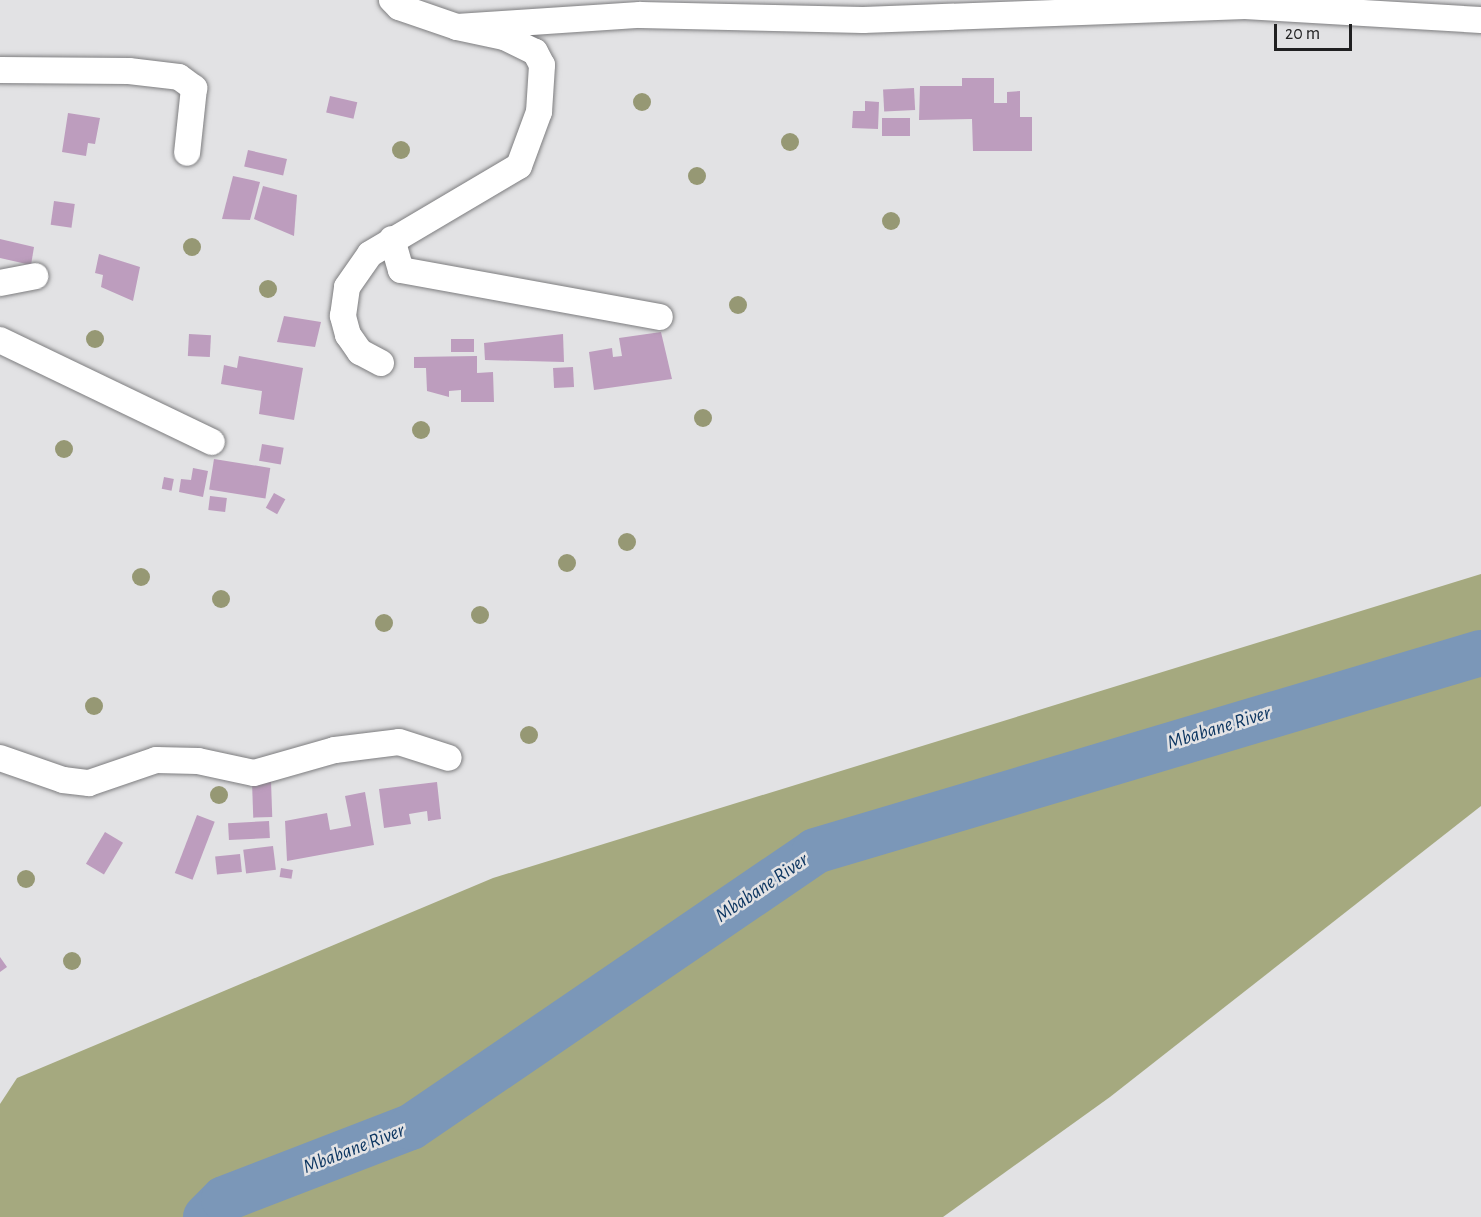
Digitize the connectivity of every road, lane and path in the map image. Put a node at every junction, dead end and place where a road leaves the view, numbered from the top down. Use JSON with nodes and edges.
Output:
{"nodes":[{"id":1,"x":392,"y":0,"type":"edge"},
{"id":2,"x":1481,"y":20,"type":"edge"},
{"id":3,"x":457,"y":27,"type":"junction"},
{"id":4,"x":0,"y":70,"type":"edge"},
{"id":5,"x":187,"y":153,"type":"dead end"},
{"id":6,"x":392,"y":239,"type":"junction"},
{"id":7,"x":35,"y":276,"type":"dead end"},
{"id":8,"x":0,"y":283,"type":"edge"},
{"id":9,"x":660,"y":317,"type":"dead end"},
{"id":10,"x":0,"y":340,"type":"edge"},
{"id":11,"x":381,"y":363,"type":"dead end"},
{"id":12,"x":212,"y":442,"type":"dead end"},
{"id":13,"x":0,"y":758,"type":"edge"},
{"id":14,"x":449,"y":758,"type":"dead end"}],
"edges":[{"from":1,"to":3,"type":"street"},
{"from":2,"to":3,"type":"street"},
{"from":3,"to":6,"type":"street"},
{"from":4,"to":5,"type":"street"},
{"from":6,"to":9,"type":"street"},
{"from":6,"to":11,"type":"street"},
{"from":7,"to":8,"type":"street"},
{"from":10,"to":12,"type":"street"},
{"from":13,"to":14,"type":"street"}]}
